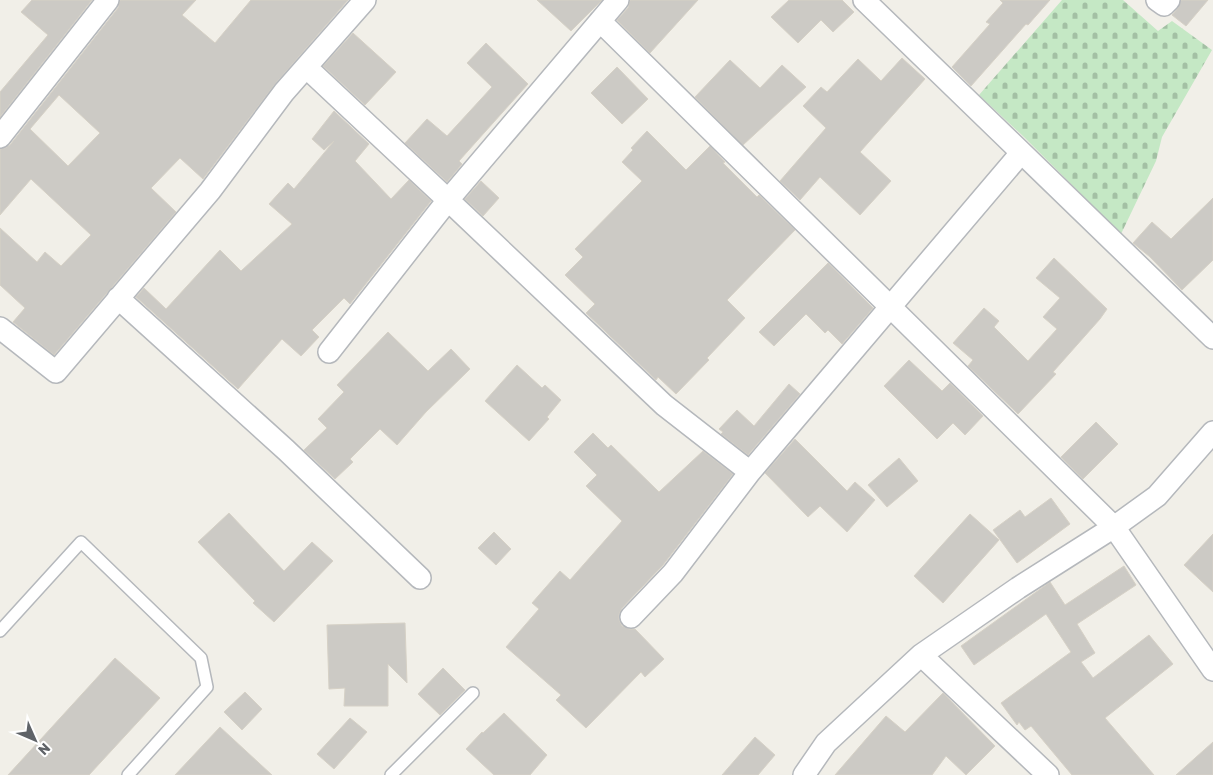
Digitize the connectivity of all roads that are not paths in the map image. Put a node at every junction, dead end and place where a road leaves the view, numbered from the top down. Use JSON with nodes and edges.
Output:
{"nodes":[{"id":1,"x":108,"y":0,"type":"edge"},
{"id":2,"x":365,"y":0,"type":"edge"},
{"id":3,"x":618,"y":0,"type":"edge"},
{"id":4,"x":864,"y":0,"type":"edge"},
{"id":5,"x":1157,"y":0,"type":"edge"},
{"id":6,"x":1169,"y":0,"type":"edge"},
{"id":7,"x":600,"y":21,"type":"junction"},
{"id":8,"x":306,"y":67,"type":"junction"},
{"id":9,"x":0,"y":137,"type":"edge"},
{"id":10,"x":1021,"y":153,"type":"junction"},
{"id":11,"x":448,"y":200,"type":"junction"},
{"id":12,"x":118,"y":298,"type":"junction"},
{"id":13,"x":891,"y":307,"type":"junction"},
{"id":14,"x":0,"y":328,"type":"edge"},
{"id":15,"x":1213,"y":338,"type":"edge"},
{"id":16,"x":329,"y":352,"type":"dead end"},
{"id":17,"x":1213,"y":432,"type":"edge"},
{"id":18,"x":750,"y":472,"type":"junction"},
{"id":19,"x":1114,"y":527,"type":"junction"},
{"id":20,"x":420,"y":578,"type":"dead end"},
{"id":21,"x":631,"y":617,"type":"dead end"},
{"id":22,"x":0,"y":631,"type":"edge"},
{"id":23,"x":921,"y":655,"type":"junction"},
{"id":24,"x":1213,"y":670,"type":"edge"},
{"id":25,"x":474,"y":694,"type":"dead end"},
{"id":26,"x":128,"y":775,"type":"edge"},
{"id":27,"x":391,"y":775,"type":"edge"},
{"id":28,"x":804,"y":775,"type":"edge"},
{"id":29,"x":1048,"y":775,"type":"edge"}],
"edges":[{"from":1,"to":9,"type":"street"},
{"from":2,"to":8,"type":"street"},
{"from":3,"to":7,"type":"street"},
{"from":4,"to":10,"type":"street"},
{"from":5,"to":6,"type":"street"},
{"from":7,"to":11,"type":"street"},
{"from":7,"to":13,"type":"street"},
{"from":8,"to":11,"type":"street"},
{"from":8,"to":12,"type":"street"},
{"from":10,"to":13,"type":"street"},
{"from":10,"to":15,"type":"street"},
{"from":11,"to":16,"type":"street"},
{"from":11,"to":18,"type":"street"},
{"from":12,"to":14,"type":"street"},
{"from":12,"to":20,"type":"street"},
{"from":13,"to":18,"type":"street"},
{"from":13,"to":19,"type":"street"},
{"from":17,"to":19,"type":"street"},
{"from":18,"to":21,"type":"street"},
{"from":19,"to":23,"type":"street"},
{"from":19,"to":24,"type":"street"},
{"from":22,"to":26,"type":"lane"},
{"from":23,"to":28,"type":"street"},
{"from":23,"to":29,"type":"street"},
{"from":25,"to":27,"type":"lane"}]}
